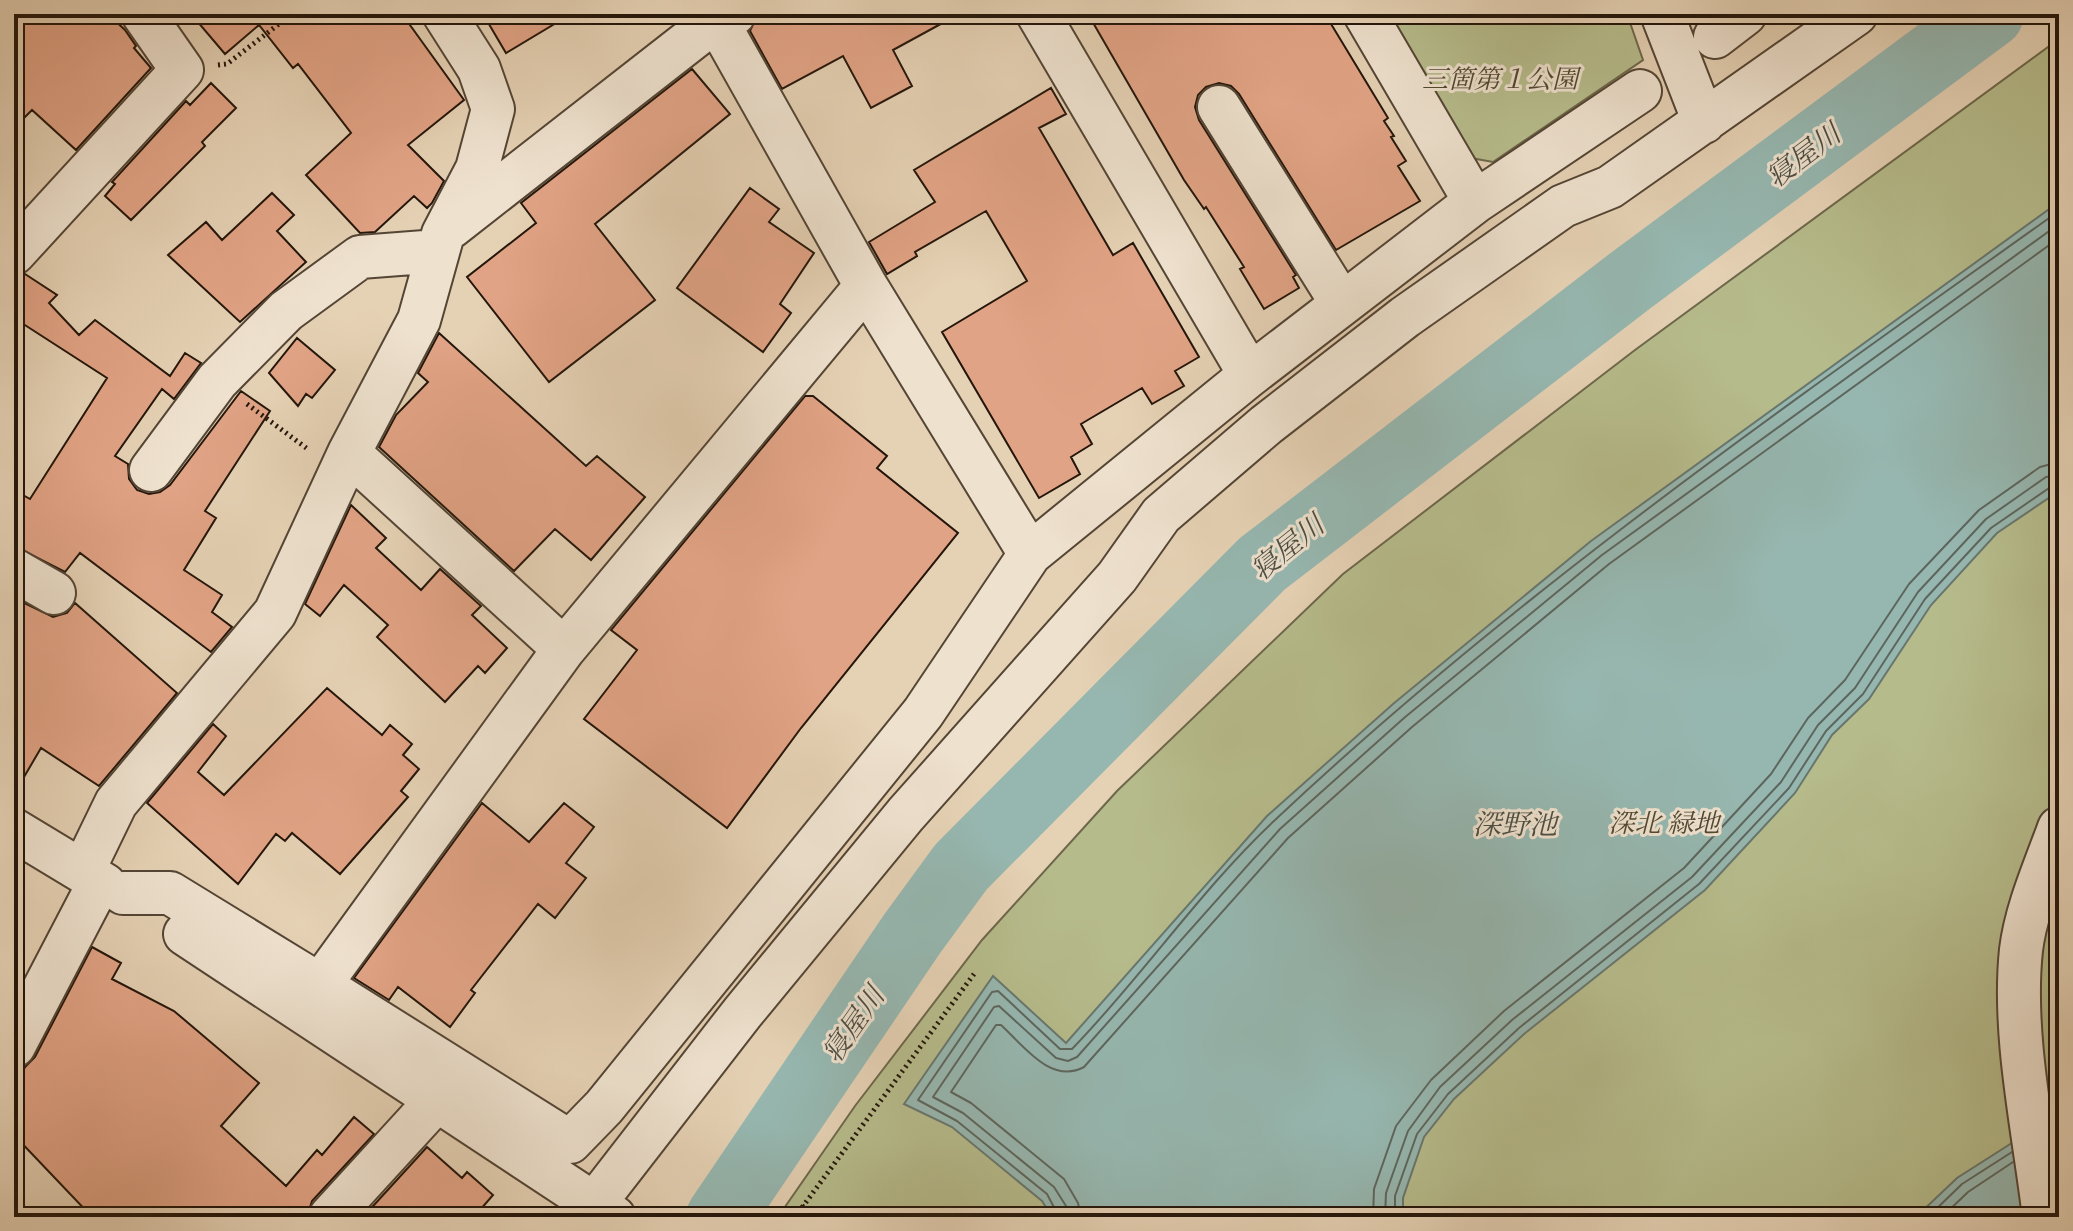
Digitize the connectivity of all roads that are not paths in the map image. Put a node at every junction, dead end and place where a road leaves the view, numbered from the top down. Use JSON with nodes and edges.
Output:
{"nodes":[{"id":1,"x":143,"y":14,"type":"edge"},
{"id":2,"x":444,"y":14,"type":"edge"},
{"id":3,"x":1038,"y":14,"type":"edge"},
{"id":4,"x":1365,"y":14,"type":"edge"},
{"id":5,"x":1662,"y":14,"type":"edge"},
{"id":6,"x":1856,"y":14,"type":"edge"},
{"id":7,"x":721,"y":16,"type":"edge"},
{"id":8,"x":1640,"y":91,"type":"dead end"},
{"id":9,"x":1219,"y":107,"type":"dead end"},
{"id":10,"x":1704,"y":122,"type":"junction"},
{"id":11,"x":1475,"y":202,"type":"junction"},
{"id":12,"x":440,"y":242,"type":"junction"},
{"id":13,"x":14,"y":253,"type":"edge"},
{"id":14,"x":866,"y":286,"type":"junction"},
{"id":15,"x":1342,"y":304,"type":"junction"},
{"id":16,"x":1250,"y":375,"type":"junction"},
{"id":17,"x":345,"y":463,"type":"junction"},
{"id":18,"x":151,"y":470,"type":"dead end"},
{"id":19,"x":1030,"y":554,"type":"junction"},
{"id":20,"x":14,"y":570,"type":"edge"},
{"id":21,"x":54,"y":593,"type":"dead end"},
{"id":22,"x":564,"y":649,"type":"junction"},
{"id":23,"x":2059,"y":828,"type":"edge"},
{"id":24,"x":14,"y":830,"type":"edge"},
{"id":25,"x":102,"y":883,"type":"junction"},
{"id":26,"x":320,"y":985,"type":"junction"},
{"id":27,"x":14,"y":1046,"type":"edge"},
{"id":28,"x":437,"y":1100,"type":"junction"},
{"id":29,"x":597,"y":1212,"type":"edge"},
{"id":30,"x":330,"y":1217,"type":"edge"},
{"id":31,"x":2044,"y":1217,"type":"edge"}],
"edges":[{"from":1,"to":13,"type":"street"},
{"from":2,"to":12,"type":"street"},
{"from":3,"to":16,"type":"street"},
{"from":4,"to":11,"type":"street"},
{"from":5,"to":10,"type":"street"},
{"from":6,"to":10,"type":"street"},
{"from":7,"to":12,"type":"street"},
{"from":7,"to":14,"type":"street"},
{"from":8,"to":11,"type":"street"},
{"from":9,"to":15,"type":"street"},
{"from":10,"to":29,"type":"street"},
{"from":11,"to":15,"type":"street"},
{"from":12,"to":17,"type":"street"},
{"from":12,"to":18,"type":"street"},
{"from":14,"to":19,"type":"street"},
{"from":14,"to":22,"type":"street"},
{"from":15,"to":16,"type":"street"},
{"from":16,"to":19,"type":"street"},
{"from":17,"to":22,"type":"street"},
{"from":17,"to":25,"type":"street"},
{"from":19,"to":26,"type":"street"},
{"from":20,"to":21,"type":"street"},
{"from":22,"to":26,"type":"street"},
{"from":23,"to":31,"type":"street"},
{"from":24,"to":25,"type":"street"},
{"from":25,"to":26,"type":"street"},
{"from":25,"to":27,"type":"street"},
{"from":25,"to":28,"type":"street"},
{"from":28,"to":29,"type":"street"},
{"from":28,"to":30,"type":"street"}]}
